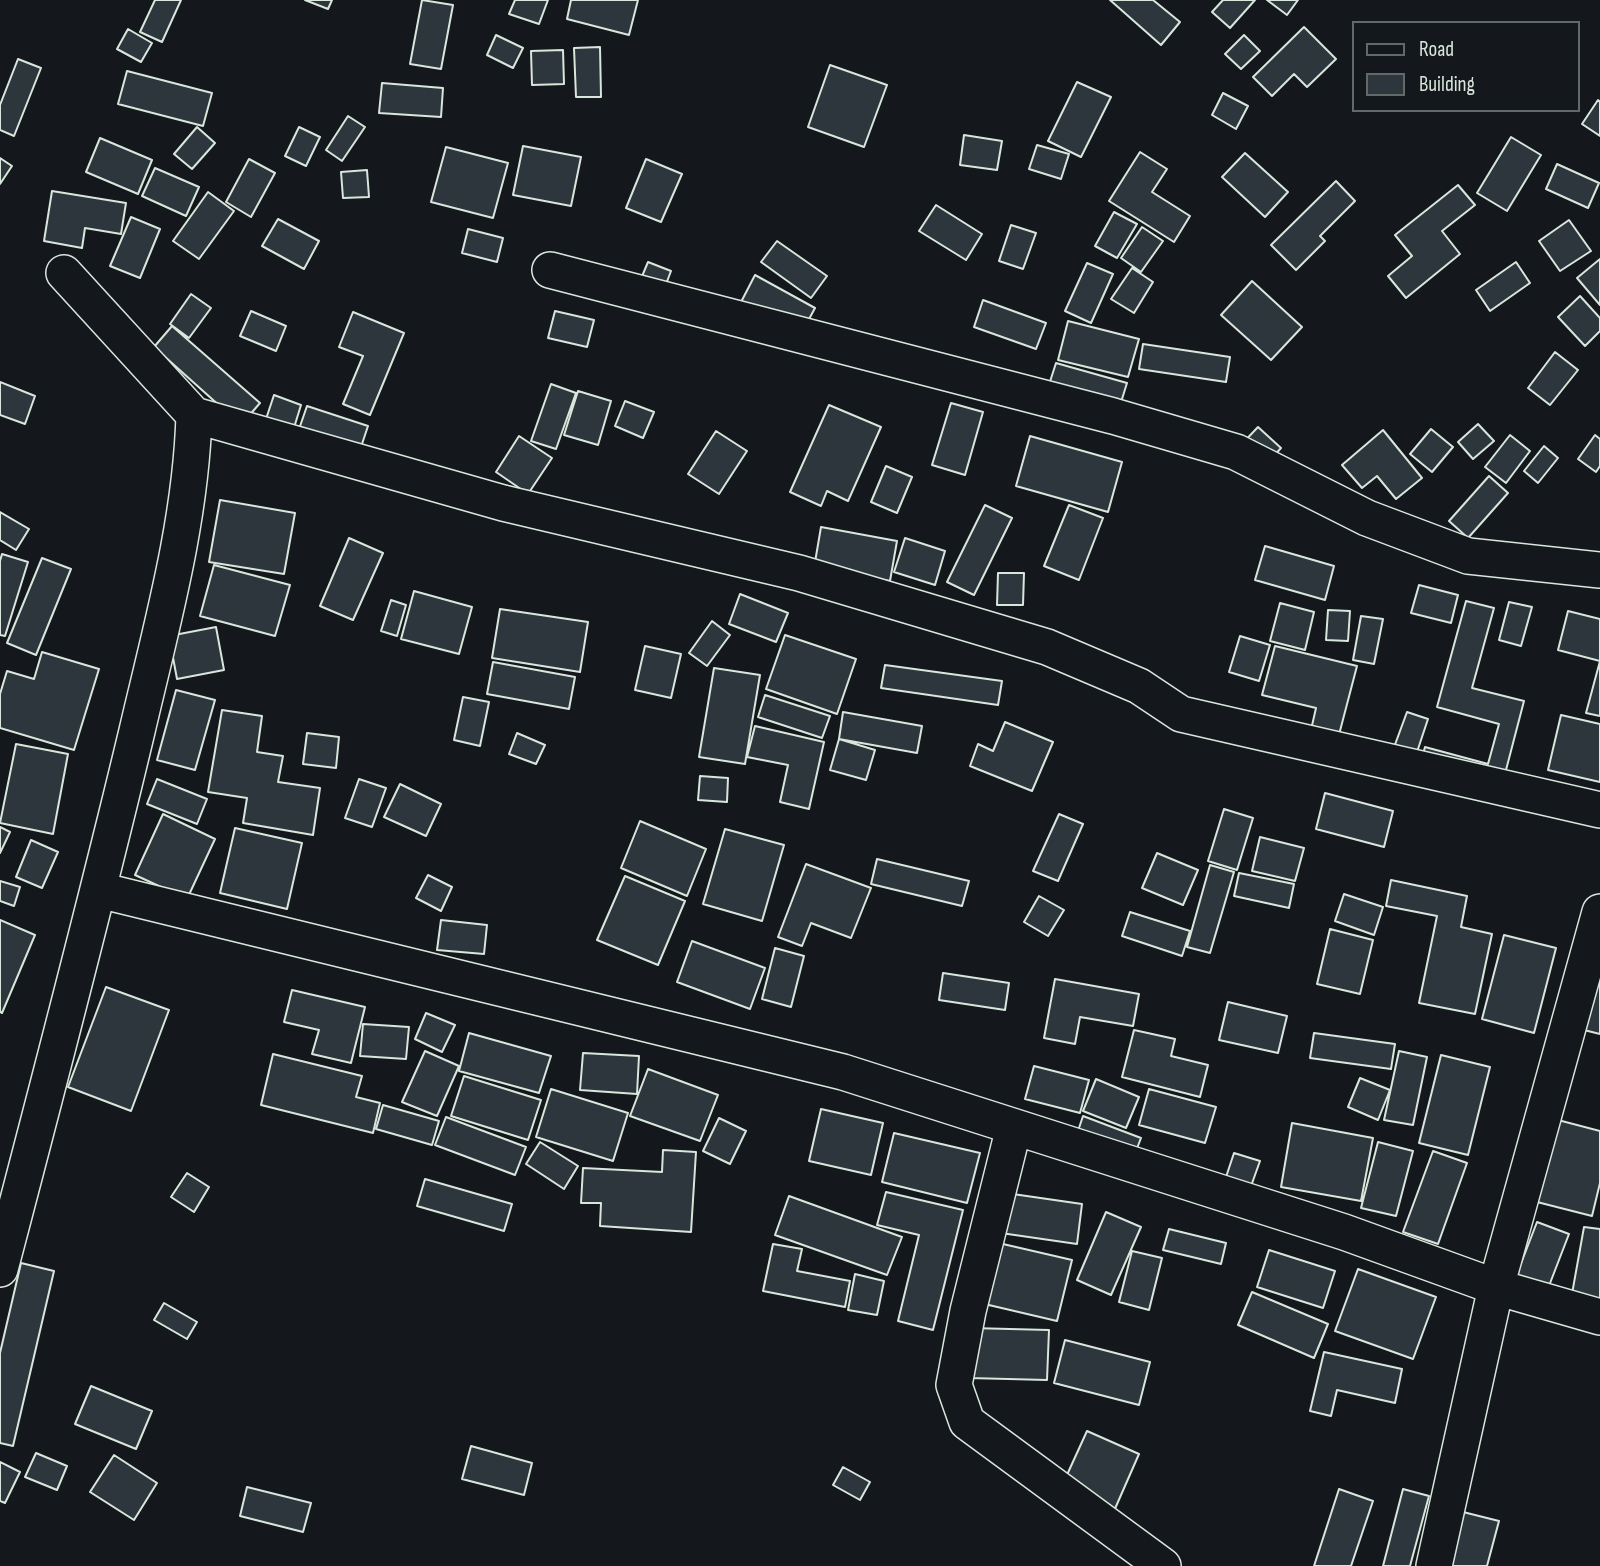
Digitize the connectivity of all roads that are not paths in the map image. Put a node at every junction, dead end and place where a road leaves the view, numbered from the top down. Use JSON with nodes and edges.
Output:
{"nodes":[{"id":1,"x":550,"y":270,"type":"dead end"},
{"id":2,"x":64,"y":273,"type":"dead end"},
{"id":3,"x":194,"y":415,"type":"junction"},
{"id":4,"x":1600,"y":570,"type":"edge"},
{"id":5,"x":1600,"y":810,"type":"edge"},
{"id":6,"x":99,"y":890,"type":"junction"},
{"id":7,"x":1600,"y":912,"type":"edge"},
{"id":8,"x":1014,"y":1127,"type":"junction"},
{"id":9,"x":0,"y":1269,"type":"edge"},
{"id":10,"x":1496,"y":1287,"type":"junction"},
{"id":11,"x":1600,"y":1317,"type":"edge"},
{"id":12,"x":1163,"y":1566,"type":"edge"},
{"id":13,"x":1434,"y":1566,"type":"edge"}],
"edges":[{"from":1,"to":4,"type":"street"},
{"from":2,"to":3,"type":"street"},
{"from":3,"to":5,"type":"street"},
{"from":3,"to":6,"type":"street"},
{"from":6,"to":8,"type":"street"},
{"from":6,"to":9,"type":"street"},
{"from":7,"to":10,"type":"street"},
{"from":8,"to":10,"type":"street"},
{"from":8,"to":12,"type":"street"},
{"from":10,"to":11,"type":"street"},
{"from":10,"to":13,"type":"street"}]}
